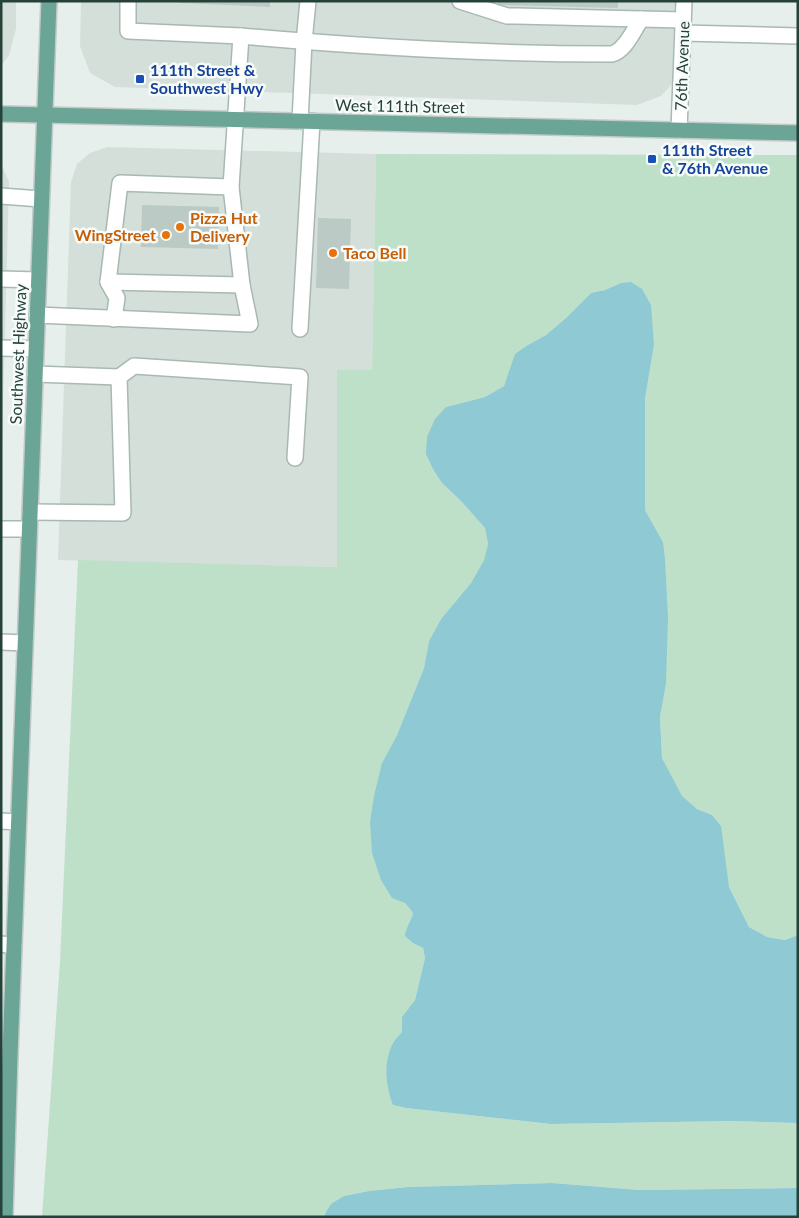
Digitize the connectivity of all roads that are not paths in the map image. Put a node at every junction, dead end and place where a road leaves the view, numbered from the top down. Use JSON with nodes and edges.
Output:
{"nodes":[{"id":1,"x":49,"y":1,"type":"edge"},
{"id":2,"x":128,"y":1,"type":"edge"},
{"id":3,"x":308,"y":1,"type":"edge"},
{"id":4,"x":460,"y":1,"type":"edge"},
{"id":5,"x":684,"y":1,"type":"edge"},
{"id":6,"x":641,"y":19,"type":"junction"},
{"id":7,"x":683,"y":26,"type":"junction"},
{"id":8,"x":241,"y":36,"type":"junction"},
{"id":9,"x":798,"y":36,"type":"edge"},
{"id":10,"x":304,"y":42,"type":"junction"},
{"id":11,"x":1,"y":114,"type":"edge"},
{"id":12,"x":44,"y":115,"type":"junction"},
{"id":13,"x":236,"y":120,"type":"junction"},
{"id":14,"x":306,"y":121,"type":"junction"},
{"id":15,"x":680,"y":130,"type":"junction"},
{"id":16,"x":798,"y":133,"type":"edge"},
{"id":17,"x":231,"y":188,"type":"junction"},
{"id":18,"x":1,"y":196,"type":"edge"},
{"id":19,"x":41,"y":199,"type":"junction"},
{"id":20,"x":1,"y":279,"type":"edge"},
{"id":21,"x":38,"y":280,"type":"junction"},
{"id":22,"x":108,"y":282,"type":"junction"},
{"id":23,"x":242,"y":285,"type":"junction"},
{"id":24,"x":37,"y":315,"type":"junction"},
{"id":25,"x":114,"y":319,"type":"junction"},
{"id":26,"x":300,"y":329,"type":"dead end"},
{"id":27,"x":1,"y":348,"type":"edge"},
{"id":28,"x":36,"y":349,"type":"junction"},
{"id":29,"x":35,"y":374,"type":"junction"},
{"id":30,"x":120,"y":378,"type":"junction"},
{"id":31,"x":295,"y":458,"type":"dead end"},
{"id":32,"x":30,"y":512,"type":"junction"},
{"id":33,"x":1,"y":528,"type":"edge"},
{"id":34,"x":29,"y":529,"type":"junction"},
{"id":35,"x":1,"y":642,"type":"edge"},
{"id":36,"x":25,"y":643,"type":"junction"},
{"id":37,"x":1,"y":821,"type":"edge"},
{"id":38,"x":18,"y":822,"type":"junction"},
{"id":39,"x":7,"y":945,"type":"edge"},
{"id":40,"x":5,"y":1055,"type":"edge"},
{"id":41,"x":5,"y":1217,"type":"edge"}],
"edges":[{"from":1,"to":12,"type":"main road","name":"Southwest Highway"},
{"from":2,"to":8,"type":"street"},
{"from":3,"to":10,"type":"street"},
{"from":4,"to":6,"type":"street"},
{"from":5,"to":7,"type":"street","name":"76th Avenue"},
{"from":6,"to":7,"type":"street"},
{"from":6,"to":10,"type":"street"},
{"from":7,"to":9,"type":"street"},
{"from":7,"to":15,"type":"street","name":"76th Avenue"},
{"from":8,"to":10,"type":"street"},
{"from":8,"to":13,"type":"street"},
{"from":10,"to":14,"type":"street"},
{"from":11,"to":12,"type":"main road","name":"West 111th Street"},
{"from":12,"to":13,"type":"main road","name":"West 111th Street"},
{"from":12,"to":19,"type":"main road","name":"Southwest Highway"},
{"from":13,"to":14,"type":"main road","name":"West 111th Street"},
{"from":13,"to":17,"type":"street"},
{"from":14,"to":15,"type":"main road","name":"West 111th Street"},
{"from":14,"to":26,"type":"street"},
{"from":15,"to":16,"type":"main road","name":"West 111th Street"},
{"from":17,"to":22,"type":"street"},
{"from":17,"to":23,"type":"street"},
{"from":18,"to":19,"type":"street"},
{"from":19,"to":21,"type":"main road","name":"Southwest Highway"},
{"from":20,"to":21,"type":"street"},
{"from":21,"to":24,"type":"main road","name":"Southwest Highway"},
{"from":22,"to":23,"type":"street"},
{"from":22,"to":25,"type":"street"},
{"from":23,"to":25,"type":"street"},
{"from":24,"to":25,"type":"street"},
{"from":24,"to":28,"type":"main road","name":"Southwest Highway"},
{"from":27,"to":28,"type":"street"},
{"from":28,"to":29,"type":"main road","name":"Southwest Highway"},
{"from":29,"to":30,"type":"street"},
{"from":29,"to":32,"type":"main road","name":"Southwest Highway"},
{"from":30,"to":31,"type":"street"},
{"from":30,"to":32,"type":"street"},
{"from":32,"to":34,"type":"main road","name":"Southwest Highway"},
{"from":33,"to":34,"type":"street"},
{"from":34,"to":36,"type":"main road","name":"Southwest Highway"},
{"from":35,"to":36,"type":"street"},
{"from":36,"to":38,"type":"main road","name":"Southwest Highway"},
{"from":37,"to":38,"type":"street"},
{"from":38,"to":39,"type":"main road","name":"Southwest Highway"},
{"from":39,"to":40,"type":"main road","name":"Southwest Highway"},
{"from":40,"to":41,"type":"main road","name":"Southwest Highway"}]}
